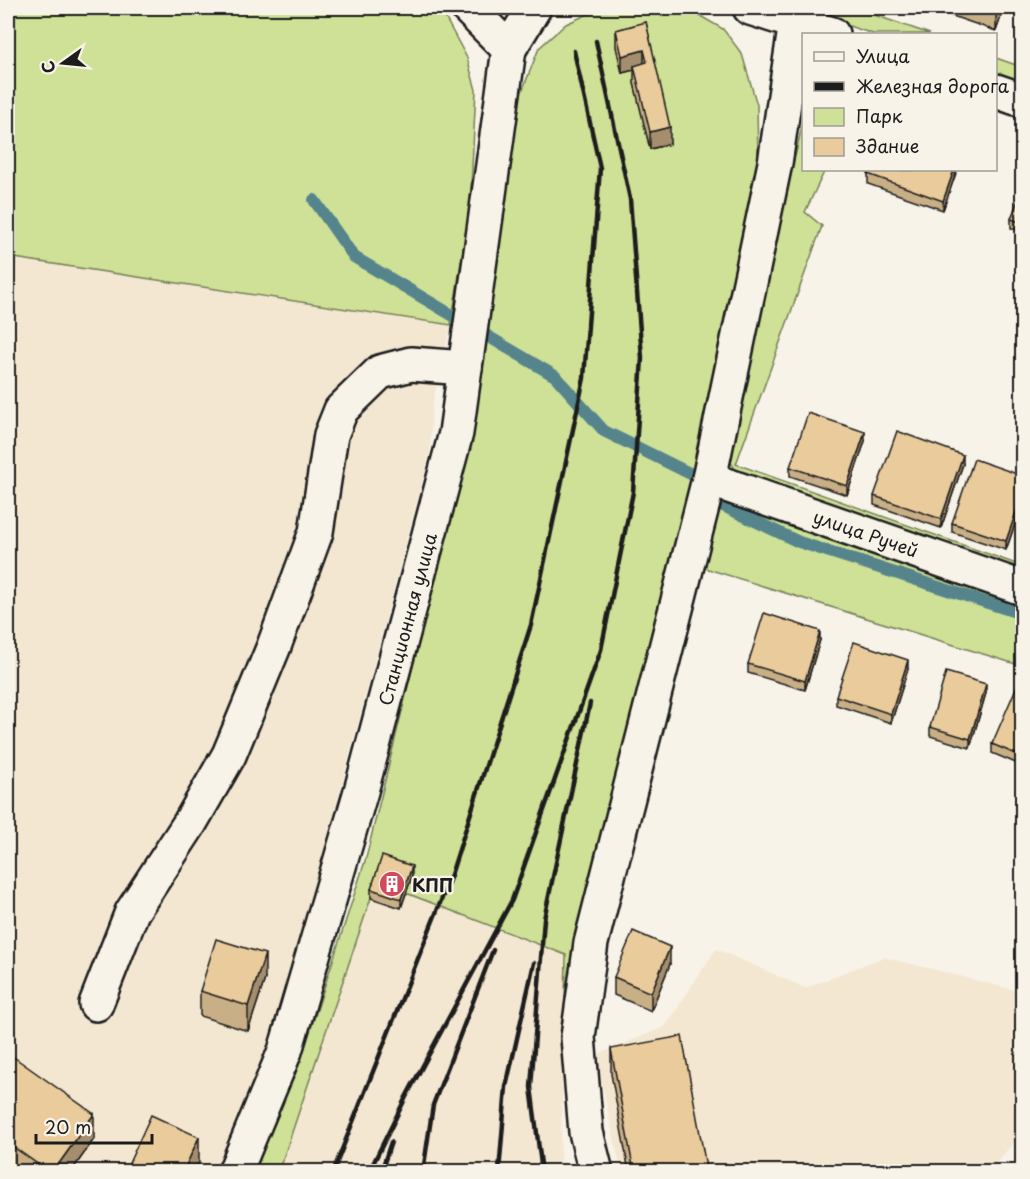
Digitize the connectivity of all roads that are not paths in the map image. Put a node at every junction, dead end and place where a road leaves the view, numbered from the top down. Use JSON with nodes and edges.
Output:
{"nodes":[{"id":1,"x":468,"y":8,"type":"edge"},
{"id":2,"x":534,"y":8,"type":"edge"},
{"id":3,"x":750,"y":8,"type":"edge"},
{"id":4,"x":796,"y":22,"type":"junction"},
{"id":5,"x":829,"y":33,"type":"edge"},
{"id":6,"x":509,"y":49,"type":"junction"},
{"id":7,"x":997,"y":91,"type":"edge"},
{"id":8,"x":1023,"y":100,"type":"edge"},
{"id":9,"x":465,"y":368,"type":"junction"},
{"id":10,"x":710,"y":479,"type":"junction"},
{"id":11,"x":1023,"y":588,"type":"edge"},
{"id":12,"x":96,"y":1004,"type":"dead end"},
{"id":13,"x":235,"y":1172,"type":"edge"},
{"id":14,"x":596,"y":1172,"type":"edge"}],
"edges":[{"from":1,"to":6,"type":"street"},
{"from":2,"to":6,"type":"street"},
{"from":3,"to":4,"type":"street"},
{"from":4,"to":5,"type":"street"},
{"from":4,"to":10,"type":"street"},
{"from":6,"to":9,"type":"street","name":"Станционная улица"},
{"from":7,"to":8,"type":"street"},
{"from":9,"to":12,"type":"street"},
{"from":9,"to":13,"type":"street","name":"Станционная улица"},
{"from":10,"to":11,"type":"street","name":"улица Ручей"},
{"from":10,"to":14,"type":"street"}]}
